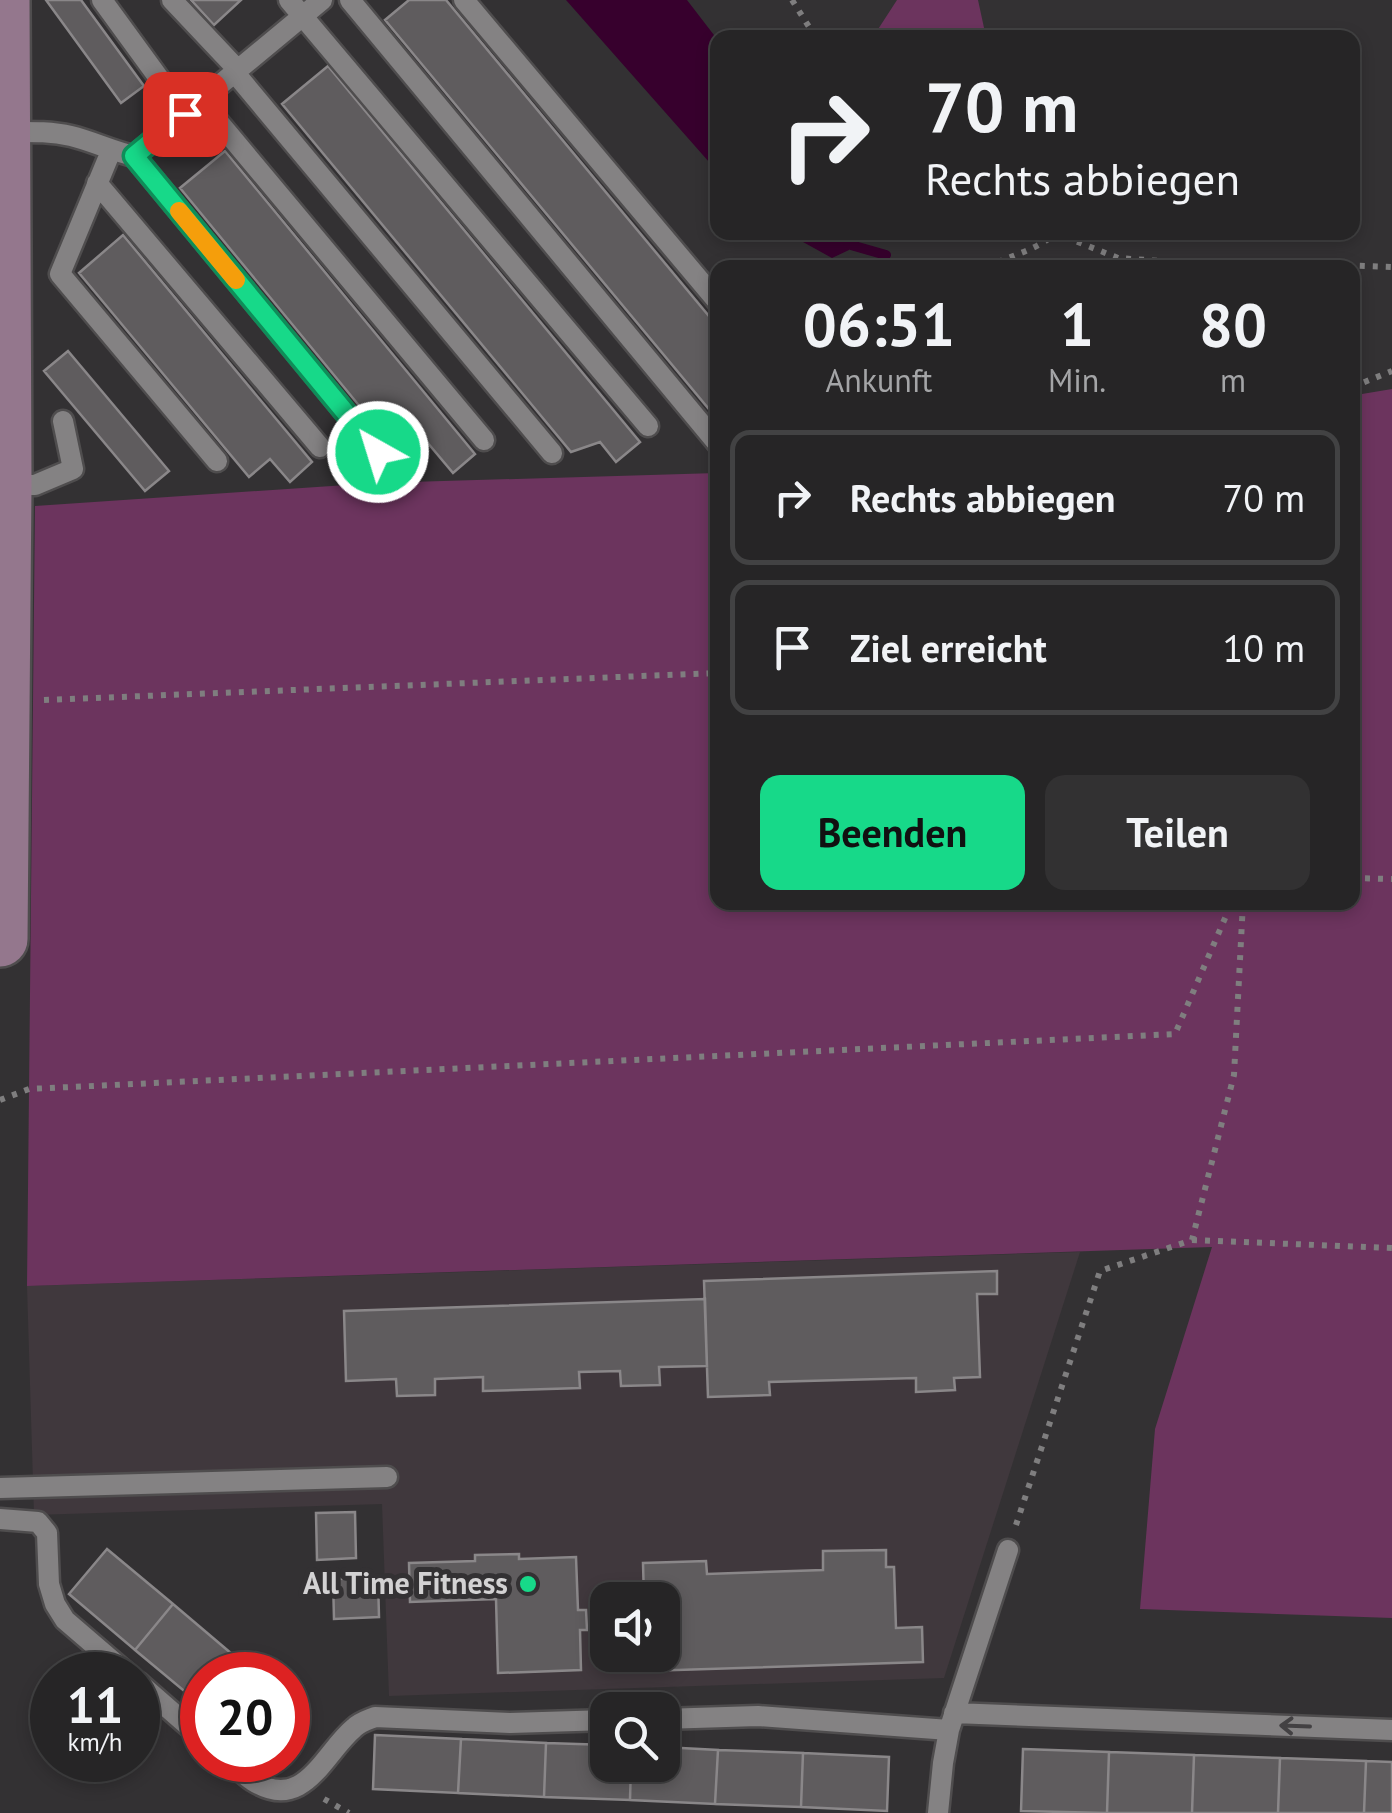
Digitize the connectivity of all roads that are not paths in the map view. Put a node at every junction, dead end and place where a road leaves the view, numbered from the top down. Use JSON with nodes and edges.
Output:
{"nodes":[{"id":1,"x":2,"y":0,"type":"edge"},
{"id":2,"x":102,"y":0,"type":"edge"},
{"id":3,"x":172,"y":0,"type":"edge"},
{"id":4,"x":322,"y":0,"type":"edge"},
{"id":5,"x":350,"y":0,"type":"edge"},
{"id":6,"x":464,"y":0,"type":"edge"},
{"id":7,"x":297,"y":8,"type":"edge"},
{"id":8,"x":236,"y":71,"type":"junction"},
{"id":9,"x":193,"y":107,"type":"junction"},
{"id":10,"x":4,"y":132,"type":"junction"},
{"id":11,"x":111,"y":151,"type":"junction"},
{"id":12,"x":134,"y":156,"type":"junction"},
{"id":13,"x":98,"y":184,"type":"junction"},
{"id":14,"x":710,"y":292,"type":"edge"},
{"id":15,"x":63,"y":421,"type":"dead end"},
{"id":16,"x":648,"y":426,"type":"dead end"},
{"id":17,"x":710,"y":434,"type":"edge"},
{"id":18,"x":484,"y":440,"type":"dead end"},
{"id":19,"x":320,"y":447,"type":"dead end"},
{"id":20,"x":378,"y":452,"type":"dead end"},
{"id":21,"x":552,"y":453,"type":"dead end"},
{"id":22,"x":217,"y":461,"type":"dead end"},
{"id":23,"x":4,"y":485,"type":"junction"},
{"id":24,"x":2,"y":712,"type":"edge"},
{"id":25,"x":0,"y":939,"type":"edge"},
{"id":26,"x":387,"y":1477,"type":"dead end"},
{"id":27,"x":0,"y":1488,"type":"edge"},
{"id":28,"x":0,"y":1519,"type":"edge"},
{"id":29,"x":1008,"y":1550,"type":"road end"},
{"id":30,"x":102,"y":1652,"type":"edge"},
{"id":31,"x":160,"y":1701,"type":"edge"},
{"id":32,"x":680,"y":1718,"type":"edge"},
{"id":33,"x":180,"y":1719,"type":"edge"},
{"id":34,"x":590,"y":1721,"type":"edge"},
{"id":35,"x":952,"y":1721,"type":"junction"},
{"id":36,"x":1392,"y":1730,"type":"edge"},
{"id":37,"x":310,"y":1778,"type":"edge"},
{"id":38,"x":254,"y":1782,"type":"edge"},
{"id":39,"x":306,"y":1782,"type":"edge"},
{"id":40,"x":938,"y":1813,"type":"edge"}],
"edges":[{"from":1,"to":10,"type":"street"},
{"from":2,"to":9,"type":"lane"},
{"from":3,"to":8,"type":"lane"},
{"from":4,"to":7,"type":"lane"},
{"from":5,"to":17,"type":"lane"},
{"from":6,"to":14,"type":"lane"},
{"from":7,"to":8,"type":"lane"},
{"from":7,"to":16,"type":"lane"},
{"from":8,"to":9,"type":"lane"},
{"from":8,"to":21,"type":"lane"},
{"from":9,"to":12,"type":"lane"},
{"from":9,"to":18,"type":"lane"},
{"from":10,"to":11,"type":"lane"},
{"from":10,"to":23,"type":"street"},
{"from":11,"to":12,"type":"lane"},
{"from":11,"to":13,"type":"lane"},
{"from":12,"to":20,"type":"lane"},
{"from":13,"to":19,"type":"lane"},
{"from":13,"to":22,"type":"lane"},
{"from":15,"to":23,"type":"lane"},
{"from":23,"to":24,"type":"street"},
{"from":24,"to":25,"type":"street"},
{"from":26,"to":27,"type":"lane"},
{"from":28,"to":30,"type":"lane"},
{"from":29,"to":35,"type":"lane"},
{"from":31,"to":33,"type":"lane"},
{"from":32,"to":35,"type":"lane"},
{"from":34,"to":37,"type":"lane"},
{"from":36,"to":35,"type":"lane","one_way":true},
{"from":35,"to":40,"type":"lane"},
{"from":38,"to":39,"type":"lane"}]}
